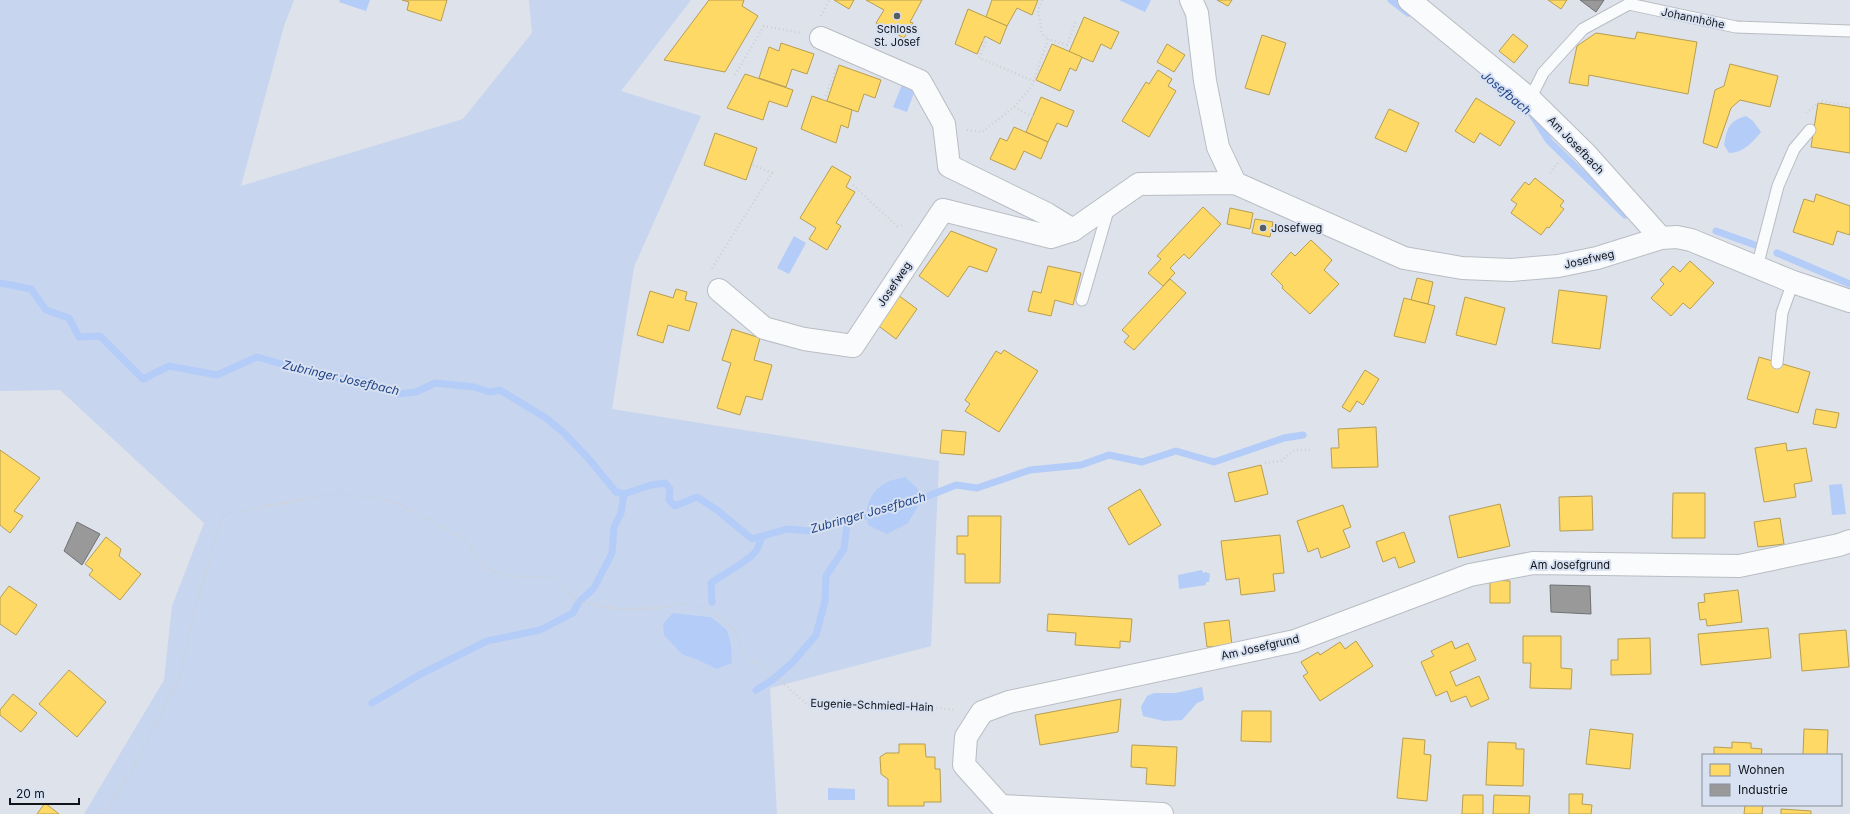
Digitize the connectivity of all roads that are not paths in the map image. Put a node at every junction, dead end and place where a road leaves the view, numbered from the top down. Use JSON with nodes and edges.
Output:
{"nodes":[{"id":1,"x":1191,"y":0,"type":"edge"},
{"id":2,"x":1409,"y":0,"type":"edge"},
{"id":3,"x":1850,"y":31,"type":"edge"},
{"id":4,"x":821,"y":38,"type":"road end"},
{"id":5,"x":1530,"y":99,"type":"junction"},
{"id":6,"x":1810,"y":130,"type":"dead end"},
{"id":7,"x":1235,"y":183,"type":"junction"},
{"id":8,"x":1110,"y":205,"type":"junction"},
{"id":9,"x":1073,"y":230,"type":"junction"},
{"id":10,"x":1661,"y":238,"type":"junction"},
{"id":11,"x":1758,"y":268,"type":"junction"},
{"id":12,"x":1793,"y":282,"type":"junction"},
{"id":13,"x":718,"y":290,"type":"road end"},
{"id":14,"x":1082,"y":300,"type":"dead end"},
{"id":15,"x":1850,"y":301,"type":"edge"},
{"id":16,"x":1777,"y":363,"type":"dead end"},
{"id":17,"x":1850,"y":541,"type":"edge"},
{"id":18,"x":1162,"y":814,"type":"edge"}],
"edges":[{"from":1,"to":7,"type":"street"},
{"from":2,"to":5,"type":"street","name":"Am Josefbach"},
{"from":3,"to":5,"type":"lane","name":"Johannhöhe"},
{"from":4,"to":9,"type":"street"},
{"from":5,"to":10,"type":"street","name":"Am Josefbach"},
{"from":6,"to":11,"type":"lane"},
{"from":7,"to":8,"type":"street","name":"Josefweg"},
{"from":7,"to":10,"type":"street","name":"Josefweg"},
{"from":8,"to":9,"type":"street","name":"Josefweg"},
{"from":8,"to":14,"type":"lane"},
{"from":9,"to":13,"type":"street","name":"Josefweg"},
{"from":10,"to":11,"type":"street","name":"Josefweg"},
{"from":11,"to":12,"type":"street","name":"Josefweg"},
{"from":12,"to":15,"type":"street","name":"Josefweg"},
{"from":12,"to":16,"type":"lane"},
{"from":17,"to":18,"type":"street","name":"Am Josefgrund"}]}
